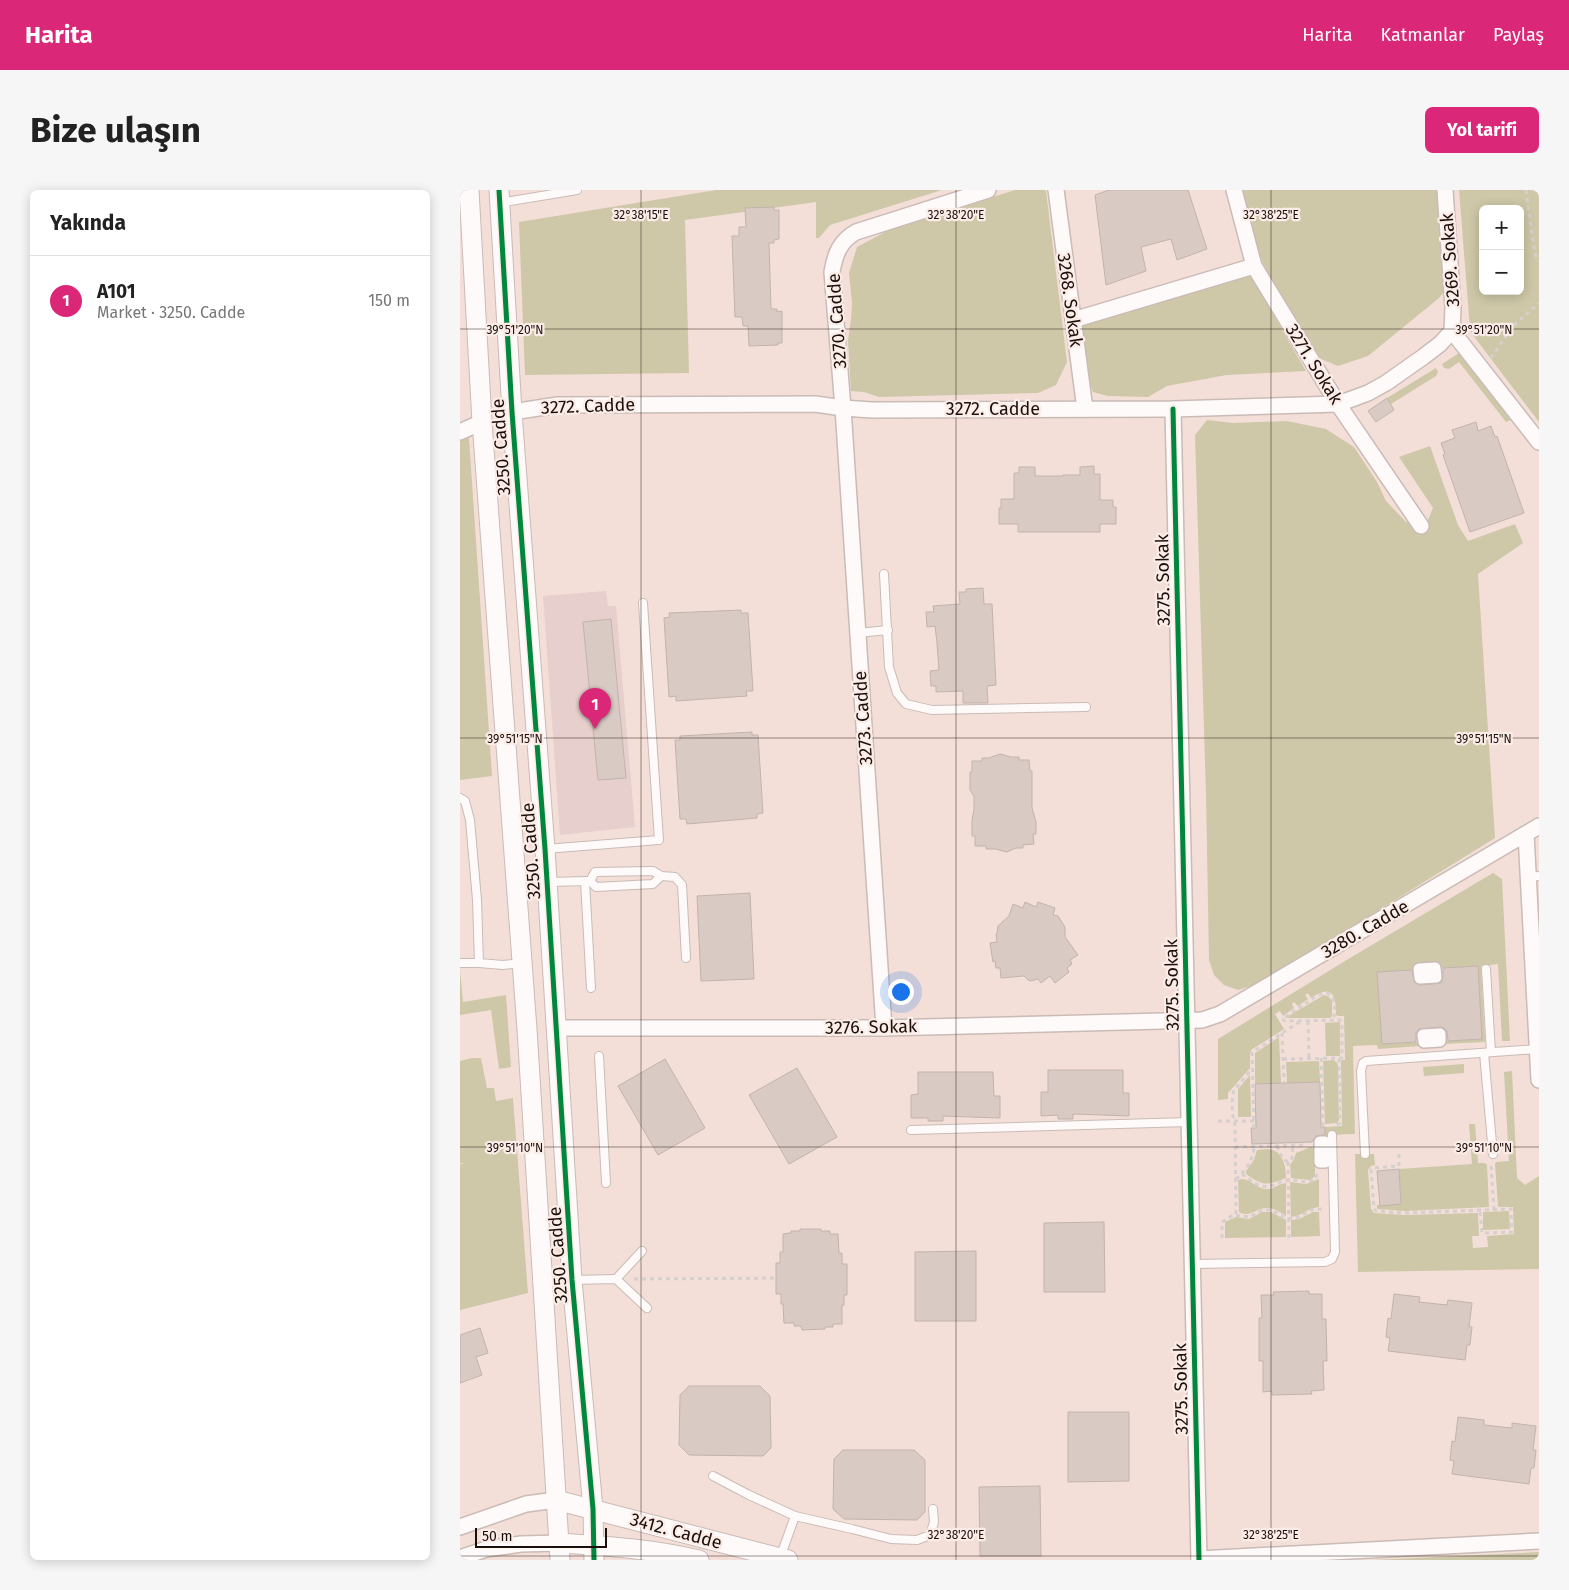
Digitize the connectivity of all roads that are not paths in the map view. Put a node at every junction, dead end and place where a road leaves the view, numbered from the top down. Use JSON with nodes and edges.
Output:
{"nodes":[{"id":1,"x":469,"y":190,"type":"edge"},
{"id":2,"x":577,"y":190,"type":"edge"},
{"id":3,"x":988,"y":190,"type":"edge"},
{"id":4,"x":1056,"y":190,"type":"edge"},
{"id":5,"x":1234,"y":190,"type":"edge"},
{"id":6,"x":1445,"y":190,"type":"edge"},
{"id":7,"x":499,"y":196,"type":"edge"},
{"id":8,"x":1254,"y":266,"type":"junction"},
{"id":9,"x":1073,"y":320,"type":"junction"},
{"id":10,"x":1452,"y":331,"type":"junction"},
{"id":11,"x":1338,"y":404,"type":"junction"},
{"id":12,"x":843,"y":408,"type":"junction"},
{"id":13,"x":1174,"y":408,"type":"junction"},
{"id":14,"x":1085,"y":409,"type":"junction"},
{"id":15,"x":512,"y":412,"type":"junction"},
{"id":16,"x":482,"y":422,"type":"junction"},
{"id":17,"x":460,"y":432,"type":"edge"},
{"id":18,"x":1539,"y":442,"type":"edge"},
{"id":19,"x":1421,"y":526,"type":"dead end"},
{"id":20,"x":884,"y":574,"type":"dead end"},
{"id":21,"x":643,"y":603,"type":"dead end"},
{"id":22,"x":888,"y":630,"type":"junction"},
{"id":23,"x":858,"y":632,"type":"junction"},
{"id":24,"x":1086,"y":707,"type":"dead end"},
{"id":25,"x":460,"y":798,"type":"edge"},
{"id":26,"x":1532,"y":830,"type":"edge"},
{"id":27,"x":545,"y":849,"type":"junction"},
{"id":28,"x":661,"y":876,"type":"junction"},
{"id":29,"x":1534,"y":877,"type":"edge"},
{"id":30,"x":588,"y":881,"type":"junction"},
{"id":31,"x":547,"y":882,"type":"junction"},
{"id":32,"x":686,"y":958,"type":"dead end"},
{"id":33,"x":460,"y":962,"type":"edge"},
{"id":34,"x":478,"y":963,"type":"junction"},
{"id":35,"x":522,"y":963,"type":"junction"},
{"id":36,"x":1486,"y":969,"type":"dead end"},
{"id":37,"x":591,"y":988,"type":"dead end"},
{"id":38,"x":1187,"y":1021,"type":"junction"},
{"id":39,"x":556,"y":1028,"type":"junction"},
{"id":40,"x":884,"y":1028,"type":"junction"},
{"id":41,"x":527,"y":1029,"type":"junction"},
{"id":42,"x":1487,"y":1052,"type":"junction"},
{"id":43,"x":599,"y":1056,"type":"dead end"},
{"id":44,"x":1538,"y":1056,"type":"edge"},
{"id":45,"x":1539,"y":1080,"type":"edge"},
{"id":46,"x":1189,"y":1122,"type":"junction"},
{"id":47,"x":911,"y":1130,"type":"dead end"},
{"id":48,"x":1332,"y":1135,"type":"dead end"},
{"id":49,"x":1493,"y":1153,"type":"road end"},
{"id":50,"x":1365,"y":1154,"type":"dead end"},
{"id":51,"x":606,"y":1183,"type":"dead end"},
{"id":52,"x":642,"y":1251,"type":"dead end"},
{"id":53,"x":1192,"y":1264,"type":"junction"},
{"id":54,"x":616,"y":1279,"type":"junction"},
{"id":55,"x":572,"y":1280,"type":"junction"},
{"id":56,"x":647,"y":1308,"type":"dead end"},
{"id":57,"x":713,"y":1476,"type":"dead end"},
{"id":58,"x":556,"y":1500,"type":"junction"},
{"id":59,"x":593,"y":1509,"type":"junction"},
{"id":60,"x":933,"y":1509,"type":"dead end"},
{"id":61,"x":795,"y":1516,"type":"junction"},
{"id":62,"x":460,"y":1527,"type":"edge"},
{"id":63,"x":1539,"y":1541,"type":"edge"},
{"id":64,"x":560,"y":1551,"type":"edge"},
{"id":65,"x":594,"y":1553,"type":"edge"},
{"id":66,"x":460,"y":1558,"type":"edge"},
{"id":67,"x":784,"y":1559,"type":"edge"},
{"id":68,"x":1199,"y":1559,"type":"edge"},
{"id":69,"x":699,"y":1560,"type":"edge"}],
"edges":[{"from":1,"to":16,"type":"street","name":"3250. Cadde"},
{"from":2,"to":7,"type":"lane"},
{"from":3,"to":12,"type":"street","name":"3270. Cadde"},
{"from":4,"to":9,"type":"street","name":"3268. Sokak"},
{"from":5,"to":8,"type":"street","name":"3271. Sokak"},
{"from":6,"to":10,"type":"street","name":"3269. Sokak"},
{"from":7,"to":15,"type":"street","name":"3250. Cadde"},
{"from":8,"to":9,"type":"street"},
{"from":8,"to":11,"type":"street","name":"3271. Sokak"},
{"from":9,"to":14,"type":"street","name":"3268. Sokak"},
{"from":10,"to":11,"type":"street","name":"3272. Cadde"},
{"from":10,"to":18,"type":"street"},
{"from":11,"to":13,"type":"street","name":"3272. Cadde"},
{"from":11,"to":19,"type":"street","name":"3271. Sokak"},
{"from":12,"to":14,"type":"street","name":"3272. Cadde"},
{"from":12,"to":15,"type":"street","name":"3272. Cadde"},
{"from":12,"to":23,"type":"street","name":"3273. Cadde"},
{"from":13,"to":14,"type":"street","name":"3272. Cadde"},
{"from":13,"to":38,"type":"street","name":"3275. Sokak"},
{"from":15,"to":16,"type":"street"},
{"from":15,"to":27,"type":"street","name":"3250. Cadde"},
{"from":16,"to":17,"type":"street"},
{"from":16,"to":35,"type":"street","name":"3250. Cadde"},
{"from":20,"to":22,"type":"lane"},
{"from":21,"to":27,"type":"lane"},
{"from":22,"to":23,"type":"lane"},
{"from":22,"to":24,"type":"lane"},
{"from":23,"to":40,"type":"street","name":"3273. Cadde"},
{"from":25,"to":34,"type":"lane"},
{"from":26,"to":29,"type":"street"},
{"from":26,"to":38,"type":"street","name":"3280. Cadde"},
{"from":27,"to":31,"type":"street","name":"3250. Cadde"},
{"from":28,"to":30,"type":"lane"},
{"from":28,"to":30,"type":"lane"},
{"from":28,"to":32,"type":"lane"},
{"from":29,"to":44,"type":"street"},
{"from":30,"to":31,"type":"lane"},
{"from":30,"to":37,"type":"lane"},
{"from":31,"to":39,"type":"street","name":"3250. Cadde"},
{"from":33,"to":34,"type":"lane"},
{"from":34,"to":35,"type":"lane"},
{"from":35,"to":41,"type":"street","name":"3250. Cadde"},
{"from":36,"to":42,"type":"lane"},
{"from":38,"to":40,"type":"street","name":"3276. Sokak"},
{"from":38,"to":46,"type":"street","name":"3275. Sokak"},
{"from":39,"to":40,"type":"street","name":"3276. Sokak"},
{"from":39,"to":41,"type":"street"},
{"from":39,"to":55,"type":"street","name":"3250. Cadde"},
{"from":41,"to":58,"type":"street","name":"3250. Cadde"},
{"from":42,"to":44,"type":"lane"},
{"from":42,"to":49,"type":"lane"},
{"from":42,"to":50,"type":"lane"},
{"from":43,"to":51,"type":"lane"},
{"from":44,"to":45,"type":"street"},
{"from":46,"to":47,"type":"lane"},
{"from":46,"to":53,"type":"street","name":"3275. Sokak"},
{"from":48,"to":53,"type":"lane"},
{"from":52,"to":54,"type":"lane"},
{"from":53,"to":68,"type":"street","name":"3275. Sokak"},
{"from":54,"to":55,"type":"lane"},
{"from":54,"to":56,"type":"lane"},
{"from":55,"to":59,"type":"street","name":"3250. Cadde"},
{"from":57,"to":61,"type":"lane"},
{"from":58,"to":59,"type":"street","name":"3412. Cadde"},
{"from":58,"to":62,"type":"street"},
{"from":58,"to":64,"type":"street","name":"3250. Cadde"},
{"from":59,"to":65,"type":"street","name":"3250. Cadde"},
{"from":59,"to":67,"type":"street","name":"3412. Cadde"},
{"from":60,"to":61,"type":"lane"},
{"from":61,"to":67,"type":"lane"},
{"from":63,"to":68,"type":"street"},
{"from":64,"to":65,"type":"street","name":"3412. Cadde"},
{"from":64,"to":66,"type":"street"},
{"from":65,"to":69,"type":"street","name":"3412. Cadde"}]}
